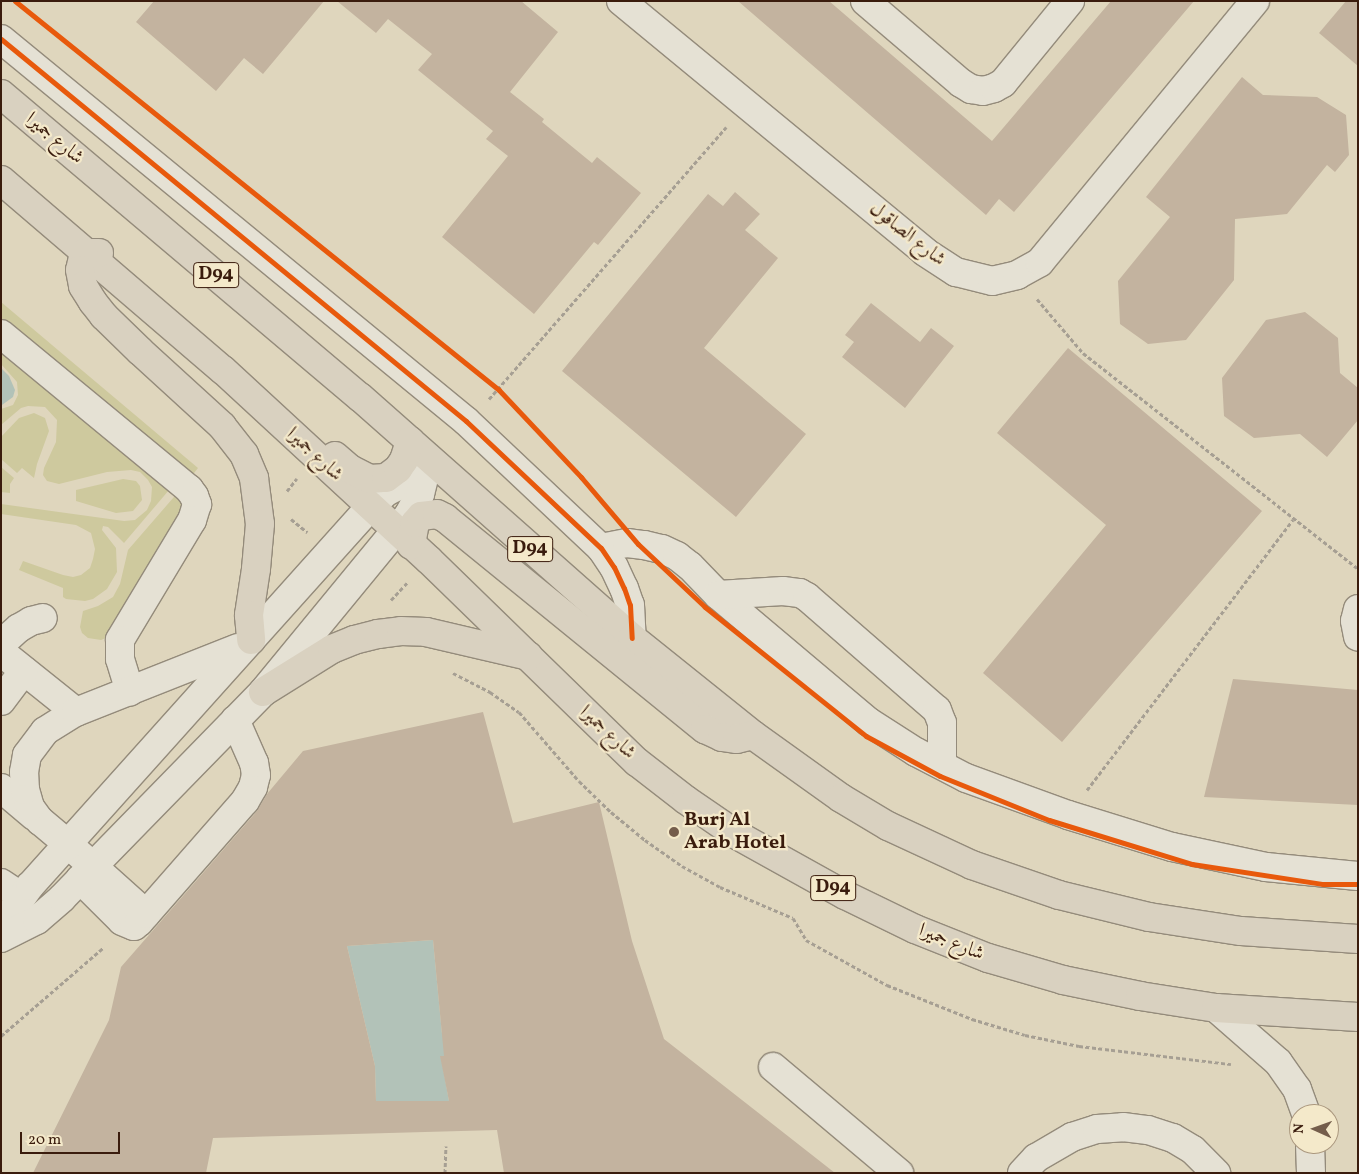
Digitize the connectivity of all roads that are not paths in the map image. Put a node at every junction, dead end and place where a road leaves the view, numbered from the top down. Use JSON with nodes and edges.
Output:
{"nodes":[{"id":1,"x":621,"y":1,"type":"edge"},
{"id":2,"x":865,"y":1,"type":"edge"},
{"id":3,"x":1255,"y":1,"type":"edge"},
{"id":4,"x":1068,"y":2,"type":"edge"},
{"id":5,"x":1,"y":39,"type":"edge"},
{"id":6,"x":1,"y":94,"type":"edge"},
{"id":7,"x":1,"y":180,"type":"edge"},
{"id":8,"x":84,"y":253,"type":"junction"},
{"id":9,"x":1,"y":334,"type":"edge"},
{"id":10,"x":427,"y":460,"type":"junction"},
{"id":11,"x":370,"y":507,"type":"junction"},
{"id":12,"x":403,"y":538,"type":"junction"},
{"id":13,"x":601,"y":548,"type":"junction"},
{"id":14,"x":718,"y":595,"type":"junction"},
{"id":15,"x":1358,"y":609,"type":"edge"},
{"id":16,"x":43,"y":618,"type":"dead end"},
{"id":17,"x":1358,"y":637,"type":"edge"},
{"id":18,"x":632,"y":638,"type":"junction"},
{"id":19,"x":247,"y":643,"type":"junction"},
{"id":20,"x":1,"y":644,"type":"edge"},
{"id":21,"x":1,"y":652,"type":"edge"},
{"id":22,"x":530,"y":656,"type":"junction"},
{"id":23,"x":24,"y":671,"type":"junction"},
{"id":24,"x":130,"y":692,"type":"junction"},
{"id":25,"x":263,"y":692,"type":"junction"},
{"id":26,"x":1,"y":701,"type":"edge"},
{"id":27,"x":76,"y":712,"type":"junction"},
{"id":28,"x":236,"y":720,"type":"junction"},
{"id":29,"x":753,"y":736,"type":"junction"},
{"id":30,"x":942,"y":765,"type":"junction"},
{"id":31,"x":1,"y":788,"type":"edge"},
{"id":32,"x":40,"y":821,"type":"junction"},
{"id":33,"x":70,"y":845,"type":"junction"},
{"id":34,"x":87,"y":873,"type":"junction"},
{"id":35,"x":1358,"y":876,"type":"edge"},
{"id":36,"x":11,"y":890,"type":"edge"},
{"id":37,"x":1,"y":932,"type":"edge"},
{"id":38,"x":1,"y":938,"type":"edge"},
{"id":39,"x":1358,"y":939,"type":"edge"},
{"id":40,"x":1216,"y":1008,"type":"junction"},
{"id":41,"x":1358,"y":1017,"type":"edge"},
{"id":42,"x":773,"y":1067,"type":"dead end"},
{"id":43,"x":1302,"y":1104,"type":"edge"},
{"id":44,"x":1310,"y":1154,"type":"edge"},
{"id":45,"x":899,"y":1173,"type":"edge"},
{"id":46,"x":1022,"y":1173,"type":"edge"},
{"id":47,"x":1216,"y":1173,"type":"edge"},
{"id":48,"x":1311,"y":1173,"type":"edge"}],
"edges":[{"from":1,"to":3,"type":"street","name":"شارع الصاقول"},
{"from":2,"to":4,"type":"street"},
{"from":5,"to":13,"type":"street"},
{"from":6,"to":10,"type":"main road","name":"شارع جميرا","number":"D94"},
{"from":7,"to":8,"type":"main road","name":"شارع جميرا","number":"D94"},
{"from":8,"to":10,"type":"main road"},
{"from":8,"to":11,"type":"main road","name":"شارع جميرا","number":"D94"},
{"from":8,"to":19,"type":"main road"},
{"from":9,"to":24,"type":"street"},
{"from":10,"to":11,"type":"street"},
{"from":10,"to":12,"type":"street"},
{"from":10,"to":18,"type":"main road","name":"شارع جميرا","number":"D94"},
{"from":11,"to":12,"type":"main road","name":"شارع جميرا","number":"D94"},
{"from":11,"to":19,"type":"street"},
{"from":12,"to":22,"type":"main road","name":"شارع جميرا","number":"D94"},
{"from":12,"to":25,"type":"street"},
{"from":12,"to":29,"type":"main road"},
{"from":13,"to":14,"type":"street"},
{"from":13,"to":18,"type":"street"},
{"from":14,"to":30,"type":"street"},
{"from":14,"to":30,"type":"street"},
{"from":15,"to":17,"type":"street"},
{"from":16,"to":20,"type":"street"},
{"from":18,"to":29,"type":"main road","name":"شارع جميرا","number":"D94"},
{"from":19,"to":24,"type":"street"},
{"from":19,"to":33,"type":"street"},
{"from":21,"to":23,"type":"street"},
{"from":22,"to":25,"type":"main road"},
{"from":22,"to":40,"type":"main road","name":"شارع جميرا","number":"D94"},
{"from":23,"to":26,"type":"street"},
{"from":23,"to":27,"type":"street"},
{"from":24,"to":27,"type":"street"},
{"from":25,"to":28,"type":"street"},
{"from":27,"to":32,"type":"street"},
{"from":28,"to":34,"type":"street"},
{"from":28,"to":34,"type":"street"},
{"from":29,"to":39,"type":"main road","name":"شارع جميرا","number":"D94"},
{"from":30,"to":35,"type":"street"},
{"from":31,"to":32,"type":"street"},
{"from":32,"to":33,"type":"street"},
{"from":33,"to":34,"type":"street"},
{"from":33,"to":36,"type":"street"},
{"from":34,"to":38,"type":"street"},
{"from":36,"to":37,"type":"street"},
{"from":40,"to":41,"type":"main road","name":"شارع جميرا","number":"D94"},
{"from":40,"to":43,"type":"street"},
{"from":42,"to":45,"type":"street"},
{"from":44,"to":48,"type":"street"},
{"from":46,"to":47,"type":"street"}]}
